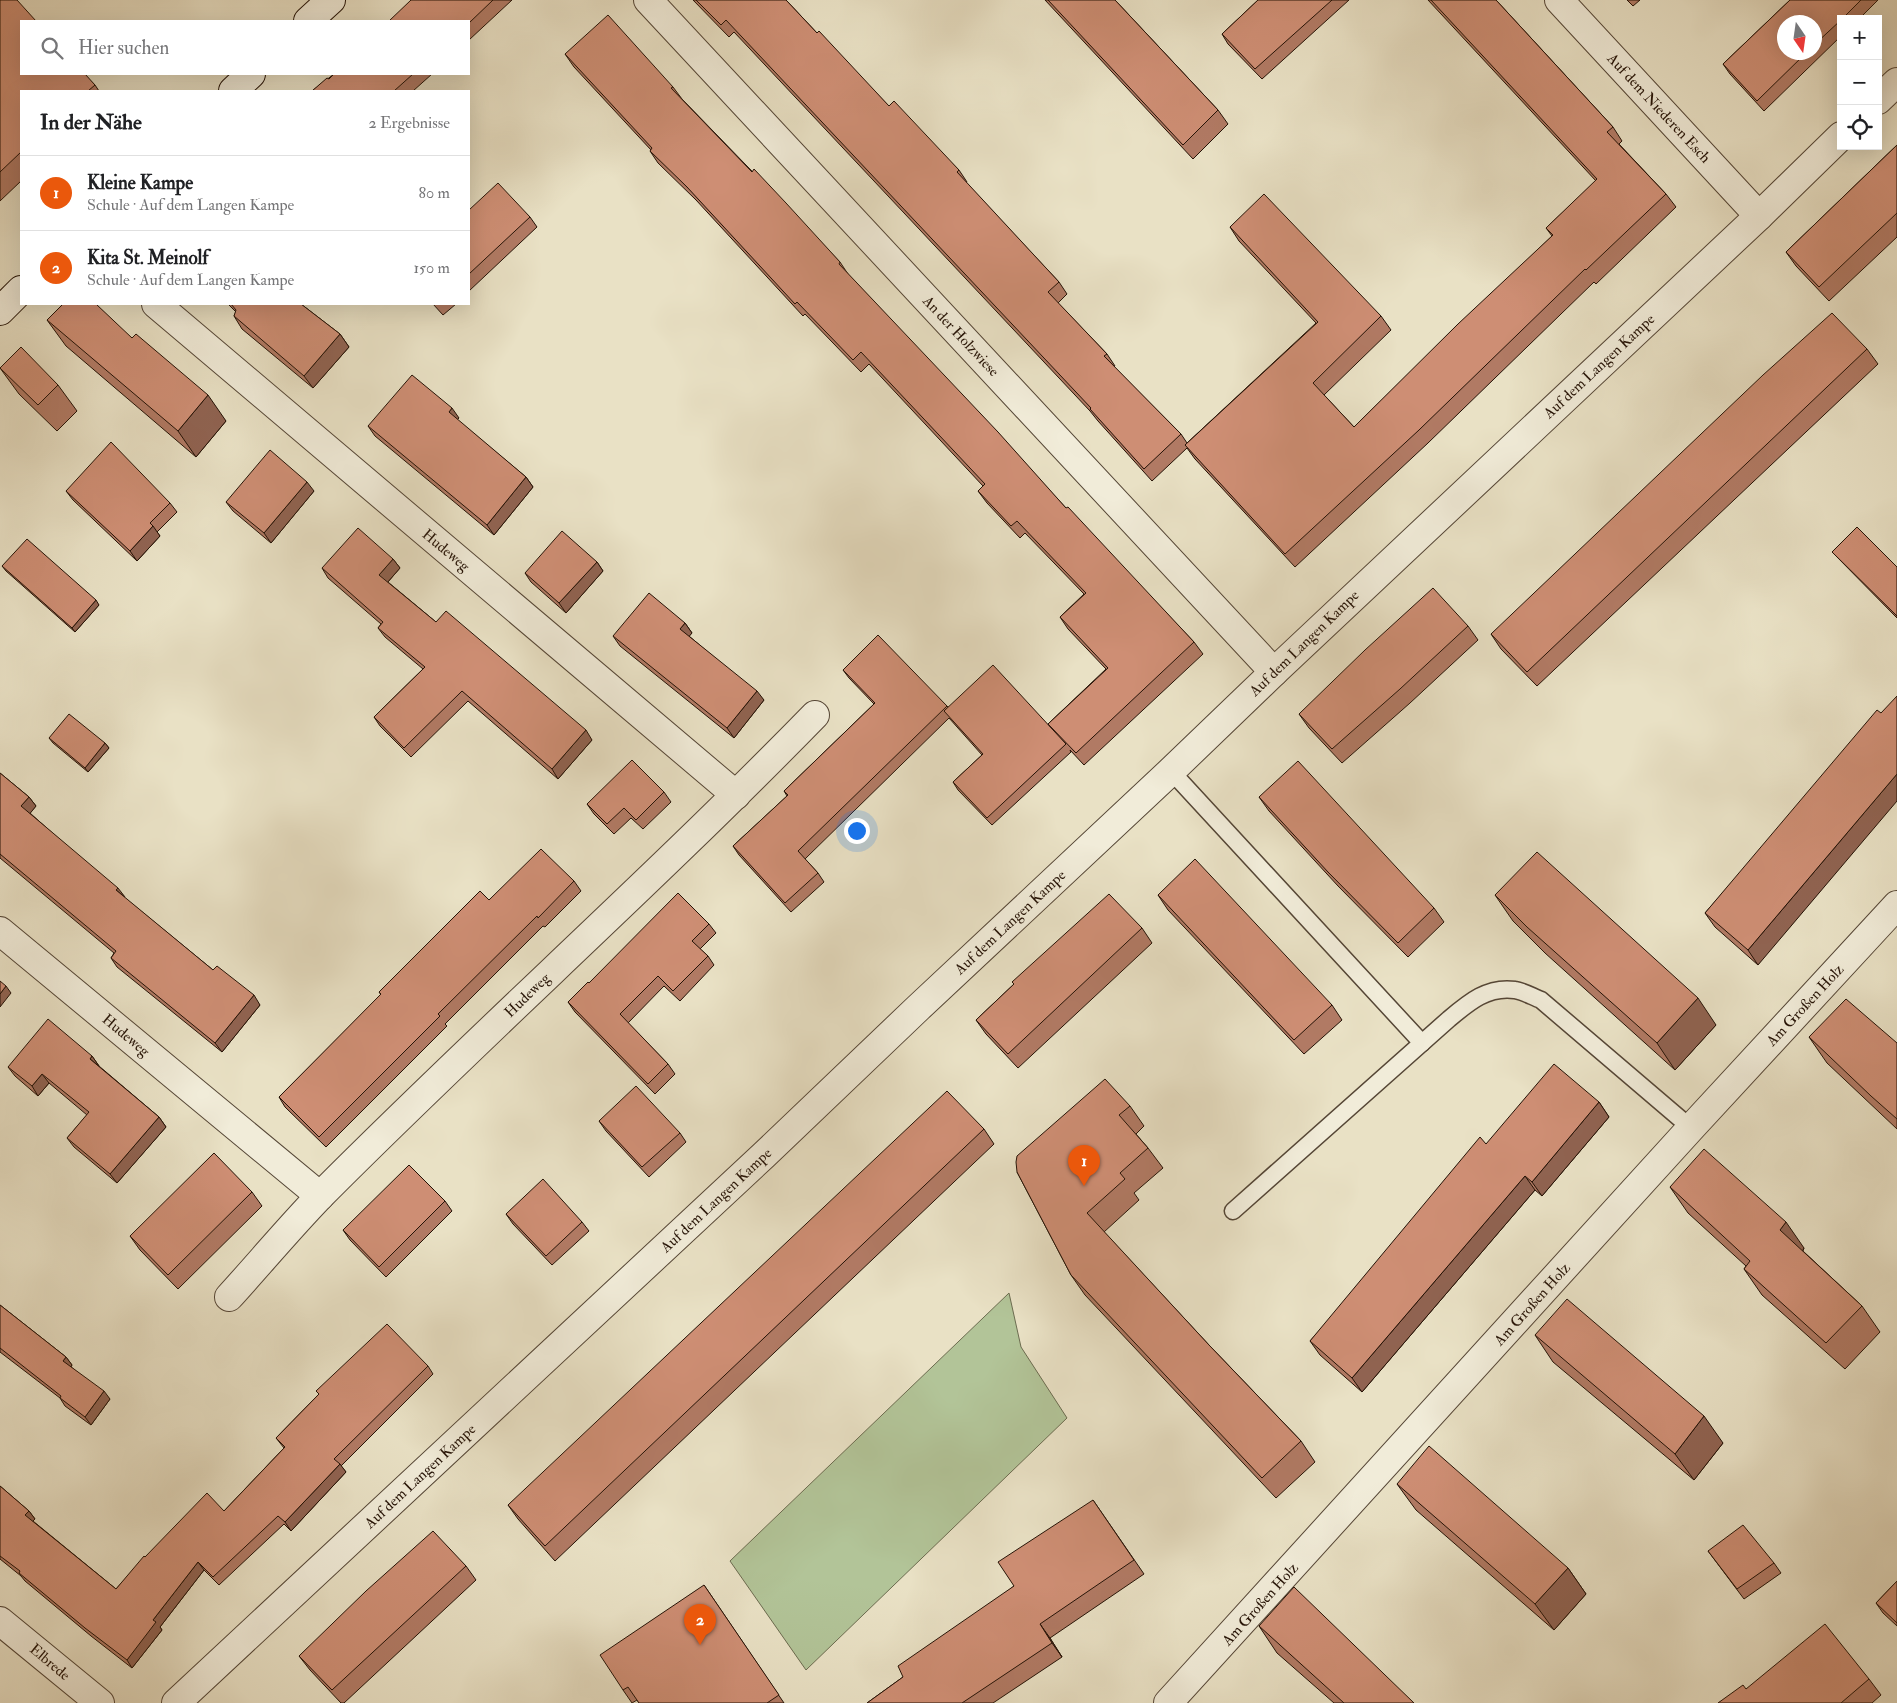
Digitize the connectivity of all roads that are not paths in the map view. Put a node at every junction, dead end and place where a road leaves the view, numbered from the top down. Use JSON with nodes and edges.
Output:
{"nodes":[{"id":1,"x":331,"y":0,"type":"edge"},
{"id":2,"x":648,"y":0,"type":"edge"},
{"id":3,"x":1559,"y":0,"type":"edge"},
{"id":4,"x":309,"y":20,"type":"edge"},
{"id":5,"x":251,"y":75,"type":"edge"},
{"id":6,"x":1897,"y":82,"type":"edge"},
{"id":7,"x":234,"y":90,"type":"edge"},
{"id":8,"x":1882,"y":96,"type":"edge"},
{"id":9,"x":1837,"y":140,"type":"edge"},
{"id":10,"x":1759,"y":216,"type":"junction"},
{"id":11,"x":157,"y":305,"type":"edge"},
{"id":12,"x":1274,"y":672,"type":"junction"},
{"id":13,"x":816,"y":715,"type":"dead end"},
{"id":14,"x":1171,"y":771,"type":"junction"},
{"id":15,"x":736,"y":795,"type":"junction"},
{"id":16,"x":1897,"y":905,"type":"edge"},
{"id":17,"x":0,"y":931,"type":"edge"},
{"id":18,"x":1422,"y":1044,"type":"junction"},
{"id":19,"x":1691,"y":1128,"type":"junction"},
{"id":20,"x":320,"y":1196,"type":"junction"},
{"id":21,"x":1233,"y":1211,"type":"dead end"},
{"id":22,"x":229,"y":1296,"type":"dead end"},
{"id":23,"x":0,"y":1620,"type":"edge"},
{"id":24,"x":100,"y":1703,"type":"edge"},
{"id":25,"x":176,"y":1703,"type":"edge"},
{"id":26,"x":1168,"y":1703,"type":"edge"}],
"edges":[{"from":1,"to":4,"type":"street"},
{"from":2,"to":12,"type":"street","name":"An der Holzwiese"},
{"from":3,"to":10,"type":"street","name":"Auf dem Niederen Esch"},
{"from":5,"to":7,"type":"street"},
{"from":6,"to":8,"type":"street"},
{"from":9,"to":10,"type":"street","name":"Auf dem Langen Kampe"},
{"from":10,"to":12,"type":"street","name":"Auf dem Langen Kampe"},
{"from":11,"to":15,"type":"street","name":"Hudeweg"},
{"from":12,"to":14,"type":"street","name":"Auf dem Langen Kampe"},
{"from":13,"to":15,"type":"street","name":"Hudeweg"},
{"from":14,"to":18,"type":"lane"},
{"from":14,"to":25,"type":"street","name":"Auf dem Langen Kampe"},
{"from":15,"to":20,"type":"street","name":"Hudeweg"},
{"from":16,"to":19,"type":"street","name":"Am Großen Holz"},
{"from":17,"to":20,"type":"street","name":"Hudeweg"},
{"from":18,"to":19,"type":"lane"},
{"from":18,"to":21,"type":"lane"},
{"from":19,"to":26,"type":"street","name":"Am Großen Holz"},
{"from":20,"to":22,"type":"street","name":"Hudeweg"},
{"from":23,"to":24,"type":"street","name":"Elbrede"}]}
